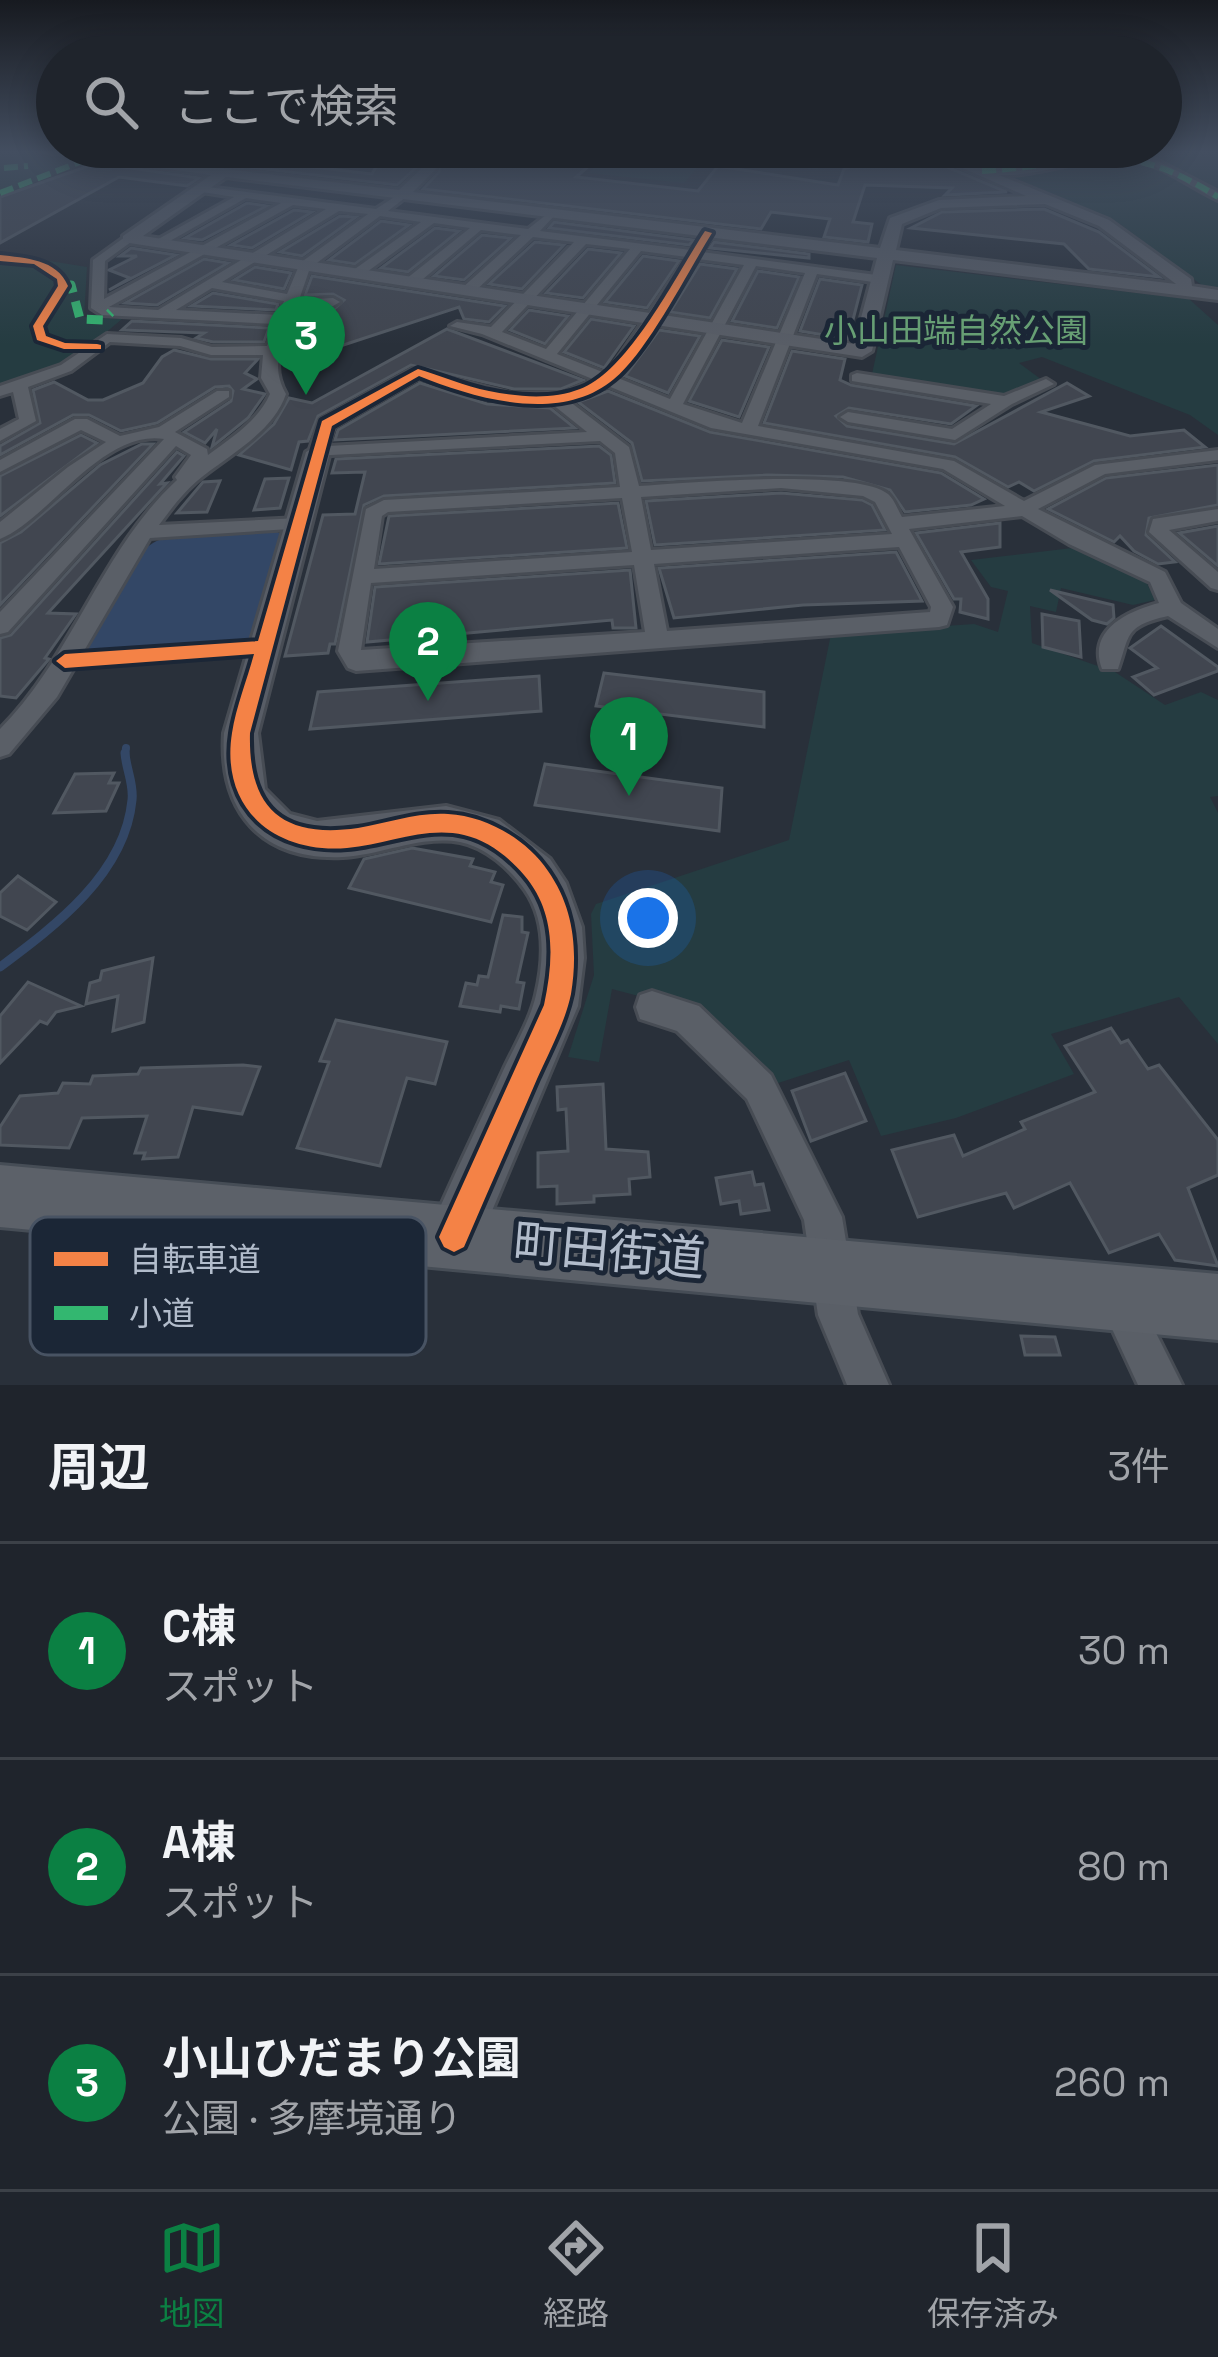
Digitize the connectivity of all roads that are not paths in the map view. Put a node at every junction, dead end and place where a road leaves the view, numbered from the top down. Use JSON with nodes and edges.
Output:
{"nodes":[{"id":1,"x":162,"y":216,"type":"edge"},
{"id":2,"x":207,"y":216,"type":"edge"},
{"id":3,"x":265,"y":216,"type":"edge"},
{"id":4,"x":323,"y":216,"type":"edge"},
{"id":5,"x":379,"y":216,"type":"edge"},
{"id":6,"x":401,"y":216,"type":"edge"},
{"id":7,"x":549,"y":216,"type":"edge"},
{"id":8,"x":564,"y":216,"type":"edge"},
{"id":9,"x":906,"y":216,"type":"edge"},
{"id":10,"x":1085,"y":216,"type":"edge"},
{"id":11,"x":431,"y":220,"type":"junction"},
{"id":12,"x":479,"y":226,"type":"junction"},
{"id":13,"x":530,"y":233,"type":"junction"},
{"id":14,"x":707,"y":233,"type":"junction"},
{"id":15,"x":129,"y":239,"type":"junction"},
{"id":16,"x":583,"y":240,"type":"junction"},
{"id":17,"x":157,"y":244,"type":"junction"},
{"id":18,"x":638,"y":247,"type":"junction"},
{"id":19,"x":203,"y":250,"type":"junction"},
{"id":20,"x":694,"y":254,"type":"junction"},
{"id":21,"x":886,"y":256,"type":"junction"},
{"id":22,"x":253,"y":258,"type":"junction"},
{"id":23,"x":752,"y":262,"type":"junction"},
{"id":24,"x":304,"y":266,"type":"junction"},
{"id":25,"x":812,"y":270,"type":"junction"},
{"id":26,"x":356,"y":274,"type":"junction"},
{"id":27,"x":880,"y":279,"type":"junction"},
{"id":28,"x":411,"y":282,"type":"junction"},
{"id":29,"x":1185,"y":283,"type":"dead end"},
{"id":30,"x":209,"y":284,"type":"junction"},
{"id":31,"x":467,"y":291,"type":"junction"},
{"id":32,"x":526,"y":300,"type":"junction"},
{"id":33,"x":327,"y":302,"type":"dead end"},
{"id":34,"x":1215,"y":303,"type":"edge"},
{"id":35,"x":98,"y":308,"type":"junction"},
{"id":36,"x":291,"y":308,"type":"junction"},
{"id":37,"x":587,"y":309,"type":"junction"},
{"id":38,"x":160,"y":314,"type":"junction"},
{"id":39,"x":651,"y":319,"type":"junction"},
{"id":40,"x":457,"y":326,"type":"dead end"},
{"id":41,"x":716,"y":329,"type":"junction"},
{"id":42,"x":493,"y":333,"type":"junction"},
{"id":43,"x":784,"y":340,"type":"junction"},
{"id":44,"x":274,"y":350,"type":"junction"},
{"id":45,"x":862,"y":352,"type":"junction"},
{"id":46,"x":548,"y":356,"type":"junction"},
{"id":47,"x":856,"y":378,"type":"junction"},
{"id":48,"x":608,"y":380,"type":"junction"},
{"id":49,"x":1046,"y":384,"type":"dead end"},
{"id":50,"x":20,"y":386,"type":"junction"},
{"id":51,"x":0,"y":391,"type":"edge"},
{"id":52,"x":223,"y":394,"type":"dead end"},
{"id":53,"x":557,"y":401,"type":"junction"},
{"id":54,"x":1006,"y":401,"type":"junction"},
{"id":55,"x":674,"y":406,"type":"junction"},
{"id":56,"x":848,"y":418,"type":"junction"},
{"id":57,"x":748,"y":429,"type":"junction"},
{"id":58,"x":169,"y":435,"type":"junction"},
{"id":59,"x":0,"y":436,"type":"edge"},
{"id":60,"x":603,"y":436,"type":"junction"},
{"id":61,"x":121,"y":443,"type":"junction"},
{"id":62,"x":842,"y":446,"type":"junction"},
{"id":63,"x":318,"y":452,"type":"junction"},
{"id":64,"x":1218,"y":455,"type":"edge"},
{"id":65,"x":0,"y":467,"type":"edge"},
{"id":66,"x":631,"y":492,"type":"junction"},
{"id":67,"x":170,"y":496,"type":"junction"},
{"id":68,"x":1022,"y":510,"type":"junction"},
{"id":69,"x":1218,"y":514,"type":"edge"},
{"id":70,"x":299,"y":524,"type":"junction"},
{"id":71,"x":142,"y":532,"type":"junction"},
{"id":72,"x":901,"y":532,"type":"junction"},
{"id":73,"x":0,"y":533,"type":"edge"},
{"id":74,"x":643,"y":558,"type":"junction"},
{"id":75,"x":362,"y":577,"type":"junction"},
{"id":76,"x":1218,"y":583,"type":"edge"},
{"id":77,"x":1172,"y":608,"type":"junction"},
{"id":78,"x":0,"y":626,"type":"edge"},
{"id":79,"x":658,"y":640,"type":"junction"},
{"id":80,"x":1218,"y":640,"type":"edge"},
{"id":81,"x":1110,"y":663,"type":"dead end"},
{"id":82,"x":0,"y":746,"type":"edge"},
{"id":83,"x":652,"y":1007,"type":"dead end"},
{"id":84,"x":0,"y":1196,"type":"edge"},
{"id":85,"x":227,"y":1217,"type":"edge"},
{"id":86,"x":426,"y":1235,"type":"edge"},
{"id":87,"x":454,"y":1238,"type":"junction"},
{"id":88,"x":832,"y":1270,"type":"junction"},
{"id":89,"x":1118,"y":1298,"type":"junction"},
{"id":90,"x":1218,"y":1307,"type":"edge"},
{"id":91,"x":868,"y":1385,"type":"edge"},
{"id":92,"x":1161,"y":1385,"type":"edge"}],
"edges":[{"from":1,"to":15,"type":"street"},
{"from":2,"to":17,"type":"street"},
{"from":3,"to":19,"type":"street"},
{"from":4,"to":22,"type":"street"},
{"from":5,"to":24,"type":"street"},
{"from":6,"to":11,"type":"street"},
{"from":7,"to":13,"type":"street"},
{"from":8,"to":14,"type":"street"},
{"from":9,"to":21,"type":"street"},
{"from":10,"to":29,"type":"street"},
{"from":11,"to":12,"type":"street"},
{"from":11,"to":26,"type":"street"},
{"from":12,"to":13,"type":"street"},
{"from":12,"to":28,"type":"street"},
{"from":13,"to":16,"type":"street"},
{"from":13,"to":31,"type":"street"},
{"from":14,"to":20,"type":"street"},
{"from":14,"to":21,"type":"street"},
{"from":15,"to":17,"type":"street"},
{"from":15,"to":35,"type":"street"},
{"from":16,"to":18,"type":"street"},
{"from":16,"to":32,"type":"street"},
{"from":17,"to":19,"type":"street"},
{"from":18,"to":20,"type":"street"},
{"from":18,"to":37,"type":"street"},
{"from":19,"to":22,"type":"street"},
{"from":19,"to":35,"type":"street"},
{"from":20,"to":23,"type":"street"},
{"from":20,"to":39,"type":"street"},
{"from":21,"to":27,"type":"street"},
{"from":21,"to":34,"type":"street"},
{"from":22,"to":24,"type":"street"},
{"from":22,"to":30,"type":"street"},
{"from":23,"to":25,"type":"street"},
{"from":23,"to":41,"type":"street"},
{"from":24,"to":26,"type":"street"},
{"from":24,"to":36,"type":"street"},
{"from":25,"to":27,"type":"street"},
{"from":25,"to":43,"type":"street"},
{"from":26,"to":28,"type":"street"},
{"from":27,"to":45,"type":"street"},
{"from":28,"to":31,"type":"street"},
{"from":30,"to":36,"type":"street"},
{"from":30,"to":38,"type":"street"},
{"from":31,"to":32,"type":"street"},
{"from":32,"to":37,"type":"street"},
{"from":32,"to":42,"type":"street"},
{"from":33,"to":36,"type":"street"},
{"from":35,"to":38,"type":"street"},
{"from":36,"to":38,"type":"street"},
{"from":36,"to":44,"type":"street"},
{"from":37,"to":39,"type":"street"},
{"from":37,"to":46,"type":"street"},
{"from":39,"to":41,"type":"street"},
{"from":39,"to":48,"type":"street"},
{"from":40,"to":42,"type":"street"},
{"from":41,"to":43,"type":"street"},
{"from":41,"to":55,"type":"street"},
{"from":42,"to":46,"type":"street"},
{"from":43,"to":45,"type":"street"},
{"from":43,"to":57,"type":"street"},
{"from":44,"to":50,"type":"street"},
{"from":44,"to":67,"type":"street"},
{"from":45,"to":47,"type":"street"},
{"from":46,"to":48,"type":"street"},
{"from":47,"to":54,"type":"street"},
{"from":47,"to":56,"type":"street"},
{"from":48,"to":53,"type":"street"},
{"from":48,"to":55,"type":"street"},
{"from":49,"to":54,"type":"street"},
{"from":50,"to":51,"type":"street"},
{"from":50,"to":59,"type":"street"},
{"from":52,"to":58,"type":"street"},
{"from":53,"to":60,"type":"street"},
{"from":53,"to":63,"type":"street"},
{"from":54,"to":56,"type":"street"},
{"from":55,"to":57,"type":"street"},
{"from":56,"to":62,"type":"street"},
{"from":57,"to":62,"type":"street"},
{"from":58,"to":61,"type":"street"},
{"from":58,"to":67,"type":"street"},
{"from":58,"to":78,"type":"street"},
{"from":60,"to":63,"type":"street"},
{"from":60,"to":66,"type":"street"},
{"from":61,"to":65,"type":"street"},
{"from":61,"to":73,"type":"street"},
{"from":62,"to":68,"type":"street"},
{"from":63,"to":70,"type":"street"},
{"from":64,"to":68,"type":"street"},
{"from":66,"to":72,"type":"street"},
{"from":66,"to":74,"type":"street"},
{"from":66,"to":75,"type":"street"},
{"from":67,"to":71,"type":"street"},
{"from":68,"to":72,"type":"street"},
{"from":68,"to":77,"type":"street"},
{"from":69,"to":76,"type":"street"},
{"from":70,"to":71,"type":"street"},
{"from":70,"to":87,"type":"street"},
{"from":71,"to":82,"type":"street"},
{"from":72,"to":74,"type":"street"},
{"from":72,"to":79,"type":"street"},
{"from":74,"to":75,"type":"street"},
{"from":74,"to":79,"type":"street"},
{"from":75,"to":79,"type":"street"},
{"from":77,"to":80,"type":"street"},
{"from":77,"to":81,"type":"street"},
{"from":83,"to":88,"type":"street"},
{"from":84,"to":85,"type":"main road","name":"町田街道"},
{"from":86,"to":87,"type":"main road","name":"町田街道"},
{"from":87,"to":88,"type":"main road","name":"町田街道"},
{"from":88,"to":89,"type":"main road","name":"町田街道"},
{"from":88,"to":91,"type":"street"},
{"from":89,"to":90,"type":"main road","name":"町田街道"},
{"from":89,"to":92,"type":"street"}]}
